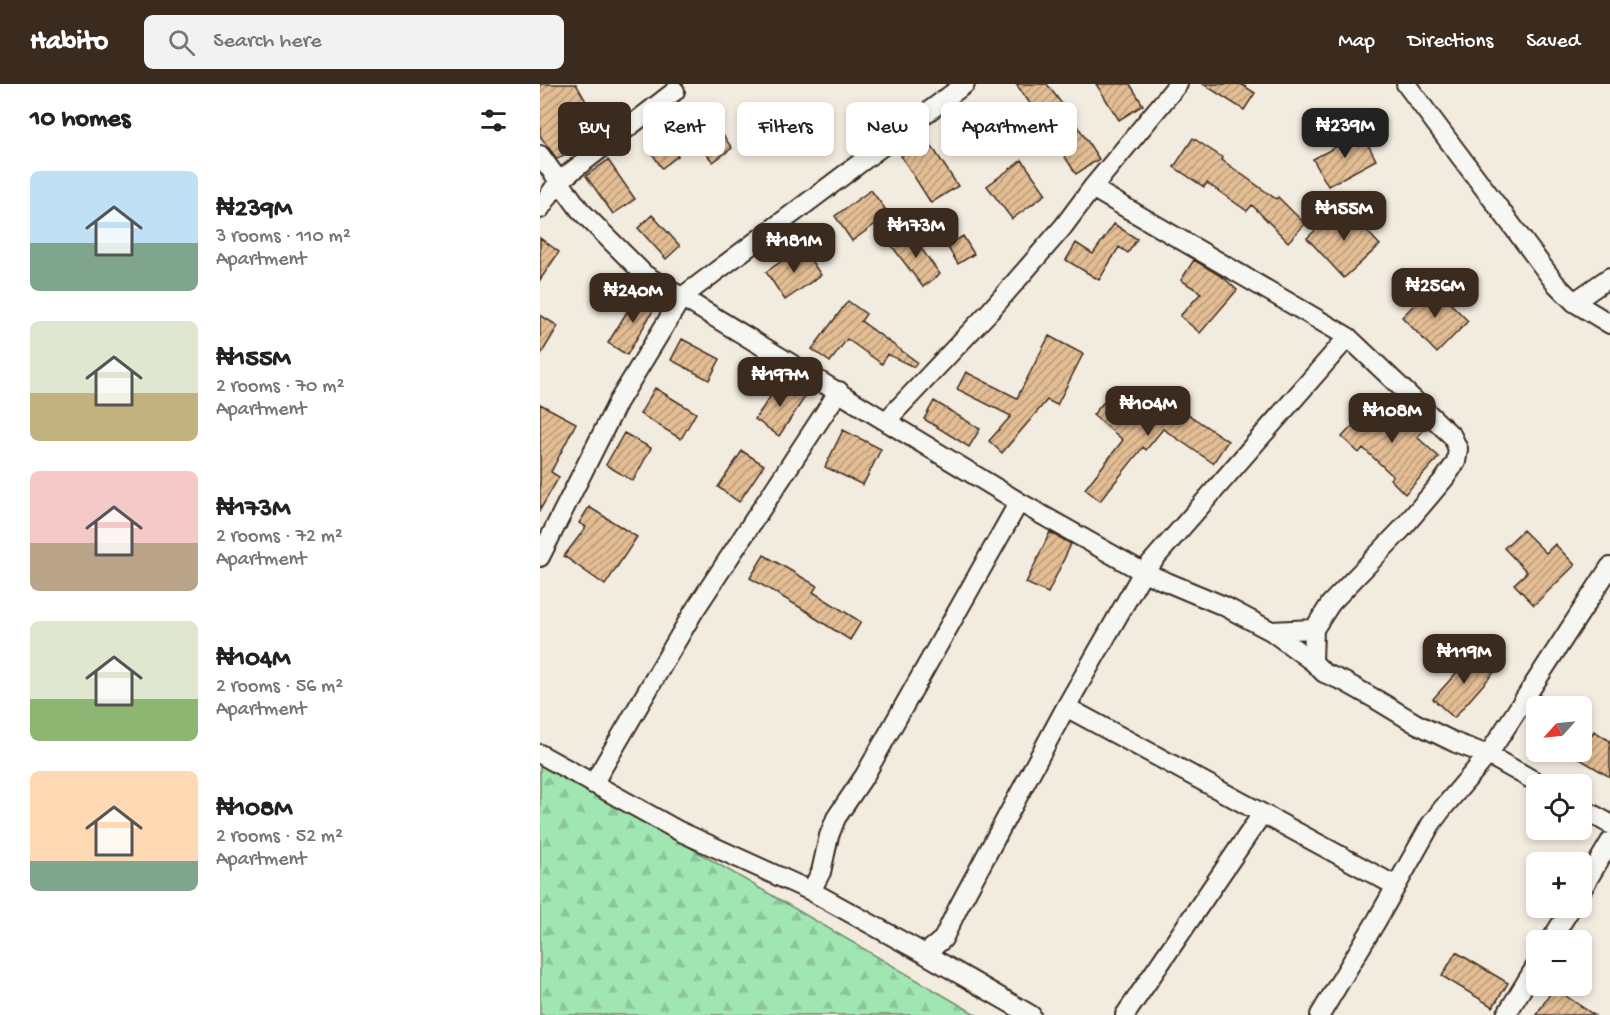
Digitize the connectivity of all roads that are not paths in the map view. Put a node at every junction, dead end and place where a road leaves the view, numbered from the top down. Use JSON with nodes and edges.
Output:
{"nodes":[{"id":1,"x":965,"y":84,"type":"edge"},
{"id":2,"x":1178,"y":84,"type":"edge"},
{"id":3,"x":1406,"y":84,"type":"edge"},
{"id":4,"x":677,"y":86,"type":"edge"},
{"id":5,"x":540,"y":155,"type":"edge"},
{"id":6,"x":558,"y":182,"type":"junction"},
{"id":7,"x":1092,"y":188,"type":"junction"},
{"id":8,"x":540,"y":209,"type":"edge"},
{"id":9,"x":1610,"y":277,"type":"edge"},
{"id":10,"x":682,"y":297,"type":"junction"},
{"id":11,"x":1574,"y":302,"type":"junction"},
{"id":12,"x":1610,"y":324,"type":"edge"},
{"id":13,"x":1348,"y":337,"type":"junction"},
{"id":14,"x":839,"y":391,"type":"junction"},
{"id":15,"x":887,"y":420,"type":"junction"},
{"id":16,"x":1019,"y":501,"type":"junction"},
{"id":17,"x":540,"y":557,"type":"edge"},
{"id":18,"x":1610,"y":567,"type":"edge"},
{"id":19,"x":1143,"y":572,"type":"junction"},
{"id":20,"x":1314,"y":629,"type":"junction"},
{"id":21,"x":1270,"y":631,"type":"junction"},
{"id":22,"x":1312,"y":662,"type":"junction"},
{"id":23,"x":1066,"y":707,"type":"junction"},
{"id":24,"x":540,"y":754,"type":"edge"},
{"id":25,"x":1488,"y":755,"type":"junction"},
{"id":26,"x":1526,"y":776,"type":"edge"},
{"id":27,"x":593,"y":783,"type":"junction"},
{"id":28,"x":1262,"y":814,"type":"junction"},
{"id":29,"x":1592,"y":814,"type":"edge"},
{"id":30,"x":1610,"y":824,"type":"edge"},
{"id":31,"x":1610,"y":842,"type":"edge"},
{"id":32,"x":1592,"y":872,"type":"edge"},
{"id":33,"x":1396,"y":886,"type":"junction"},
{"id":34,"x":811,"y":891,"type":"junction"},
{"id":35,"x":925,"y":954,"type":"junction"},
{"id":36,"x":1526,"y":982,"type":"edge"},
{"id":37,"x":1031,"y":1015,"type":"edge"},
{"id":38,"x":1125,"y":1015,"type":"edge"},
{"id":39,"x":1320,"y":1015,"type":"edge"},
{"id":40,"x":1506,"y":1015,"type":"edge"}],
"edges":[{"from":1,"to":10,"type":"street"},
{"from":2,"to":7,"type":"street"},
{"from":3,"to":11,"type":"street"},
{"from":4,"to":6,"type":"street"},
{"from":5,"to":6,"type":"street"},
{"from":6,"to":8,"type":"street"},
{"from":6,"to":10,"type":"street"},
{"from":7,"to":13,"type":"street"},
{"from":7,"to":15,"type":"street"},
{"from":9,"to":11,"type":"street"},
{"from":10,"to":14,"type":"street"},
{"from":10,"to":17,"type":"street"},
{"from":11,"to":12,"type":"street"},
{"from":13,"to":19,"type":"street"},
{"from":13,"to":20,"type":"street"},
{"from":14,"to":15,"type":"street"},
{"from":14,"to":27,"type":"street"},
{"from":15,"to":16,"type":"street"},
{"from":16,"to":19,"type":"street"},
{"from":16,"to":34,"type":"street"},
{"from":18,"to":25,"type":"street"},
{"from":19,"to":21,"type":"street"},
{"from":19,"to":23,"type":"street"},
{"from":20,"to":21,"type":"street"},
{"from":20,"to":22,"type":"street"},
{"from":21,"to":22,"type":"street"},
{"from":22,"to":25,"type":"street"},
{"from":23,"to":28,"type":"street"},
{"from":23,"to":35,"type":"street"},
{"from":24,"to":27,"type":"street"},
{"from":25,"to":26,"type":"street"},
{"from":25,"to":33,"type":"street"},
{"from":27,"to":34,"type":"street"},
{"from":28,"to":33,"type":"street"},
{"from":28,"to":38,"type":"street"},
{"from":29,"to":30,"type":"street"},
{"from":31,"to":32,"type":"street"},
{"from":33,"to":39,"type":"street"},
{"from":34,"to":35,"type":"street"},
{"from":35,"to":37,"type":"street"},
{"from":36,"to":40,"type":"street"}]}
